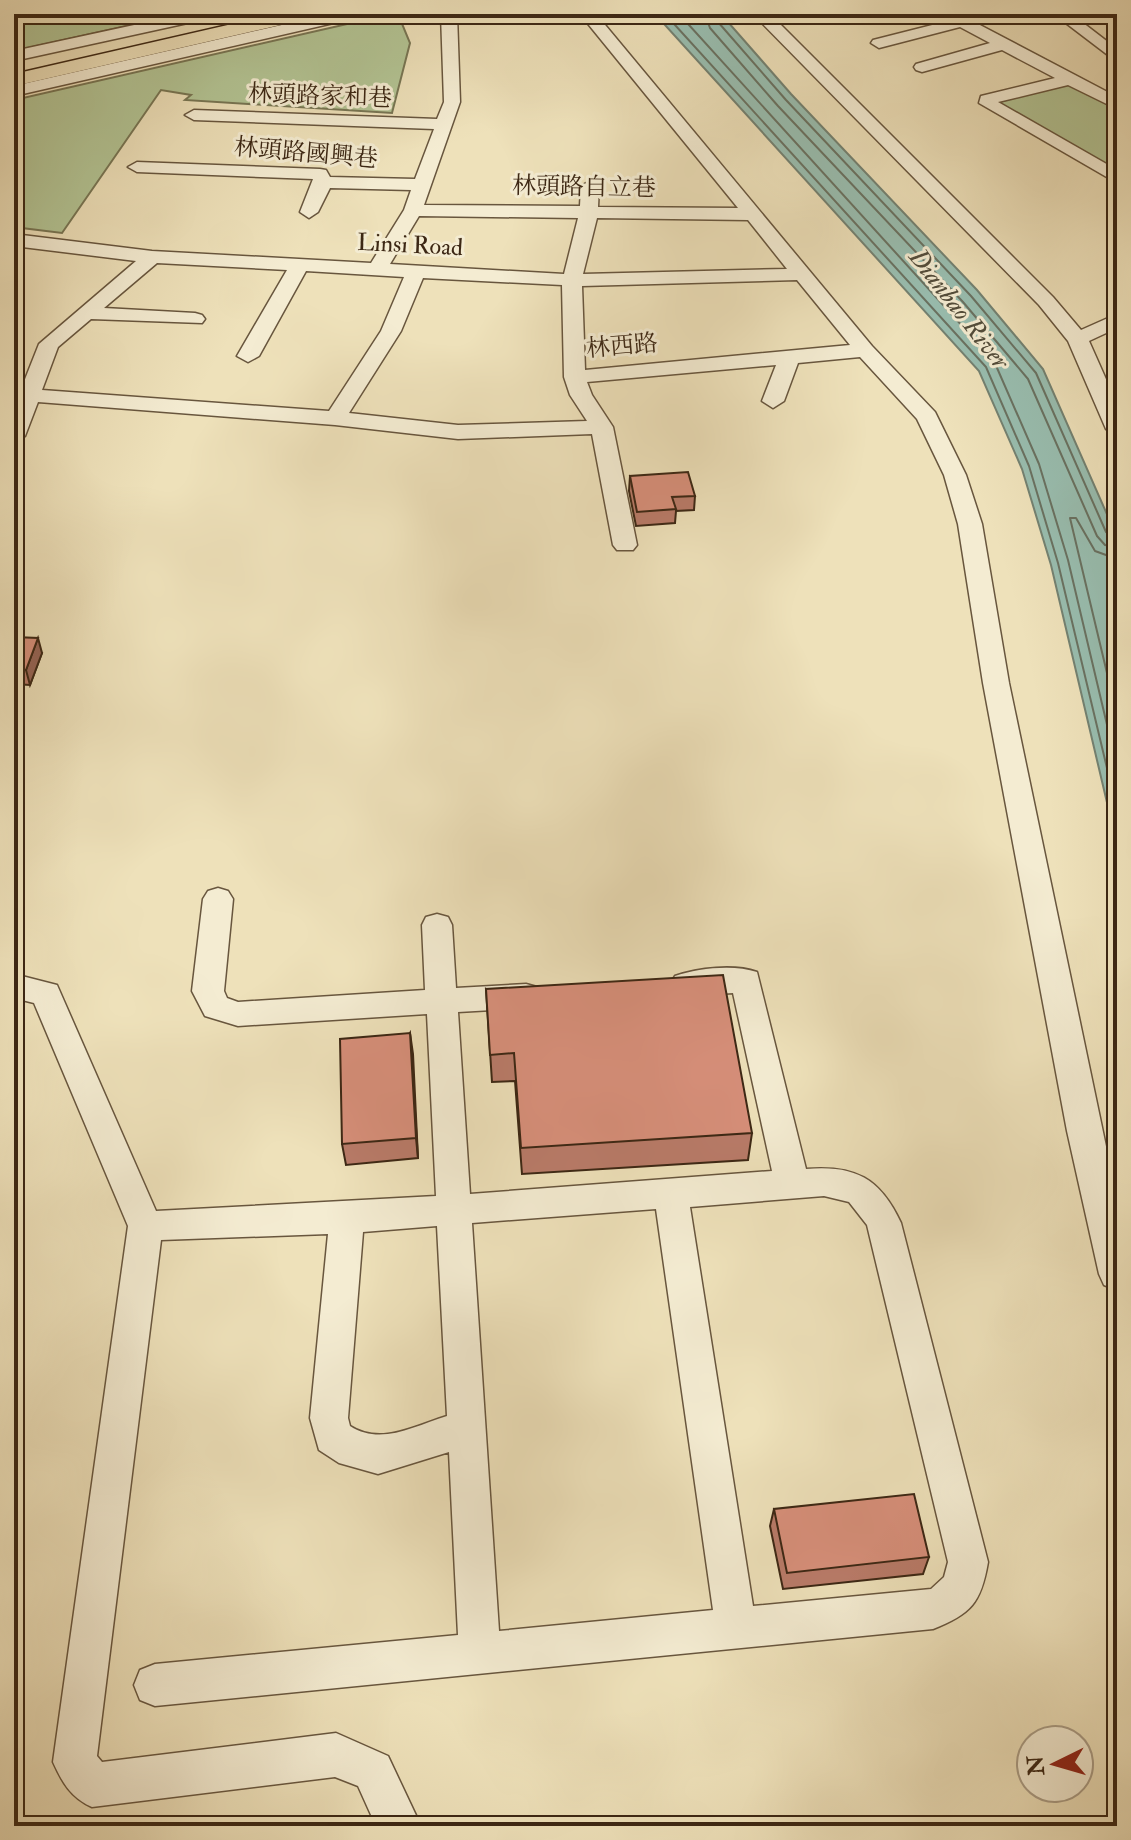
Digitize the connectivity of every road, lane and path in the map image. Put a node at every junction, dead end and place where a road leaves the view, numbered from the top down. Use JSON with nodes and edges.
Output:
{"nodes":[{"id":1,"x":206,"y":14,"type":"edge"},
{"id":2,"x":249,"y":14,"type":"edge"},
{"id":3,"x":302,"y":14,"type":"edge"},
{"id":4,"x":351,"y":14,"type":"edge"},
{"id":5,"x":449,"y":14,"type":"edge"},
{"id":6,"x":588,"y":14,"type":"edge"},
{"id":7,"x":761,"y":14,"type":"edge"},
{"id":8,"x":1064,"y":14,"type":"edge"},
{"id":9,"x":1117,"y":16,"type":"edge"},
{"id":10,"x":955,"y":18,"type":"edge"},
{"id":11,"x":879,"y":43,"type":"dead end"},
{"id":12,"x":1004,"y":44,"type":"junction"},
{"id":13,"x":14,"y":56,"type":"edge"},
{"id":14,"x":1117,"y":57,"type":"edge"},
{"id":15,"x":14,"y":66,"type":"edge"},
{"id":16,"x":922,"y":67,"type":"dead end"},
{"id":17,"x":1070,"y":79,"type":"junction"},
{"id":18,"x":14,"y":80,"type":"edge"},
{"id":19,"x":14,"y":91,"type":"edge"},
{"id":20,"x":1117,"y":104,"type":"edge"},
{"id":21,"x":194,"y":115,"type":"dead end"},
{"id":22,"x":445,"y":124,"type":"junction"},
{"id":23,"x":137,"y":167,"type":"dead end"},
{"id":24,"x":1117,"y":178,"type":"edge"},
{"id":25,"x":323,"y":182,"type":"junction"},
{"id":26,"x":424,"y":185,"type":"junction"},
{"id":27,"x":590,"y":186,"type":"dead end"},
{"id":28,"x":413,"y":210,"type":"junction"},
{"id":29,"x":589,"y":211,"type":"junction"},
{"id":30,"x":309,"y":212,"type":"dead end"},
{"id":31,"x":755,"y":214,"type":"junction"},
{"id":32,"x":14,"y":240,"type":"edge"},
{"id":33,"x":152,"y":257,"type":"junction"},
{"id":34,"x":300,"y":265,"type":"junction"},
{"id":35,"x":377,"y":270,"type":"junction"},
{"id":36,"x":416,"y":272,"type":"junction"},
{"id":37,"x":804,"y":274,"type":"junction"},
{"id":38,"x":572,"y":280,"type":"junction"},
{"id":39,"x":88,"y":313,"type":"junction"},
{"id":40,"x":195,"y":319,"type":"dead end"},
{"id":41,"x":1117,"y":320,"type":"edge"},
{"id":42,"x":1078,"y":339,"type":"junction"},
{"id":43,"x":865,"y":350,"type":"junction"},
{"id":44,"x":248,"y":356,"type":"dead end"},
{"id":45,"x":789,"y":357,"type":"junction"},
{"id":46,"x":575,"y":377,"type":"junction"},
{"id":47,"x":29,"y":395,"type":"junction"},
{"id":48,"x":773,"y":401,"type":"dead end"},
{"id":49,"x":335,"y":418,"type":"junction"},
{"id":50,"x":602,"y":427,"type":"junction"},
{"id":51,"x":1117,"y":429,"type":"edge"},
{"id":52,"x":14,"y":436,"type":"edge"},
{"id":53,"x":625,"y":545,"type":"dead end"},
{"id":54,"x":218,"y":899,"type":"dead end"},
{"id":55,"x":437,"y":925,"type":"dead end"},
{"id":56,"x":14,"y":986,"type":"edge"},
{"id":57,"x":655,"y":987,"type":"edge"},
{"id":58,"x":548,"y":994,"type":"edge"},
{"id":59,"x":442,"y":1002,"type":"junction"},
{"id":60,"x":792,"y":1184,"type":"junction"},
{"id":61,"x":671,"y":1193,"type":"junction"},
{"id":62,"x":454,"y":1210,"type":"junction"},
{"id":63,"x":347,"y":1218,"type":"junction"},
{"id":64,"x":145,"y":1226,"type":"junction"},
{"id":65,"x":1117,"y":1274,"type":"edge"},
{"id":66,"x":467,"y":1428,"type":"junction"},
{"id":67,"x":736,"y":1629,"type":"junction"},
{"id":68,"x":480,"y":1654,"type":"junction"},
{"id":69,"x":155,"y":1685,"type":"dead end"},
{"id":70,"x":399,"y":1826,"type":"edge"}],
"edges":[{"from":1,"to":13,"type":"street"},
{"from":2,"to":15,"type":"main road"},
{"from":3,"to":18,"type":"main road"},
{"from":4,"to":19,"type":"street"},
{"from":5,"to":22,"type":"street"},
{"from":6,"to":31,"type":"street"},
{"from":7,"to":42,"type":"street"},
{"from":8,"to":9,"type":"street"},
{"from":8,"to":14,"type":"street"},
{"from":10,"to":11,"type":"street"},
{"from":10,"to":12,"type":"street"},
{"from":12,"to":16,"type":"street"},
{"from":12,"to":17,"type":"street"},
{"from":17,"to":20,"type":"street"},
{"from":17,"to":24,"type":"street"},
{"from":21,"to":22,"type":"street","name":"林頭路家和巷"},
{"from":22,"to":26,"type":"street"},
{"from":23,"to":25,"type":"street","name":"林頭路國興巷"},
{"from":25,"to":26,"type":"street","name":"林頭路國興巷"},
{"from":25,"to":30,"type":"street"},
{"from":26,"to":28,"type":"street"},
{"from":27,"to":29,"type":"street","name":"林西路"},
{"from":28,"to":29,"type":"street","name":"林頭路自立巷"},
{"from":28,"to":35,"type":"street"},
{"from":29,"to":31,"type":"street","name":"林頭路自立巷"},
{"from":29,"to":38,"type":"street","name":"林西路"},
{"from":31,"to":37,"type":"street"},
{"from":32,"to":33,"type":"street","name":"Linsi Road"},
{"from":33,"to":34,"type":"street","name":"Linsi Road"},
{"from":33,"to":39,"type":"street"},
{"from":34,"to":35,"type":"street","name":"Linsi Road"},
{"from":34,"to":44,"type":"street"},
{"from":35,"to":36,"type":"street","name":"Linsi Road"},
{"from":36,"to":38,"type":"street","name":"Linsi Road"},
{"from":36,"to":49,"type":"street"},
{"from":37,"to":38,"type":"street","name":"Linsi Road"},
{"from":37,"to":43,"type":"street"},
{"from":38,"to":46,"type":"street","name":"林西路"},
{"from":39,"to":40,"type":"street"},
{"from":39,"to":47,"type":"street"},
{"from":41,"to":42,"type":"street"},
{"from":42,"to":51,"type":"street"},
{"from":43,"to":45,"type":"street","name":"林西路"},
{"from":43,"to":65,"type":"street"},
{"from":45,"to":46,"type":"street","name":"林西路"},
{"from":45,"to":48,"type":"street"},
{"from":46,"to":50,"type":"street"},
{"from":47,"to":49,"type":"street"},
{"from":47,"to":52,"type":"street"},
{"from":49,"to":50,"type":"street"},
{"from":50,"to":53,"type":"street"},
{"from":54,"to":59,"type":"street"},
{"from":55,"to":59,"type":"street"},
{"from":56,"to":64,"type":"street"},
{"from":57,"to":60,"type":"street"},
{"from":58,"to":59,"type":"street"},
{"from":59,"to":62,"type":"street"},
{"from":60,"to":61,"type":"street"},
{"from":60,"to":67,"type":"street"},
{"from":61,"to":62,"type":"street"},
{"from":61,"to":67,"type":"street"},
{"from":62,"to":63,"type":"street"},
{"from":62,"to":66,"type":"street"},
{"from":63,"to":64,"type":"street"},
{"from":63,"to":66,"type":"street"},
{"from":64,"to":70,"type":"street"},
{"from":66,"to":68,"type":"street"},
{"from":67,"to":68,"type":"street"},
{"from":68,"to":69,"type":"street"}]}
